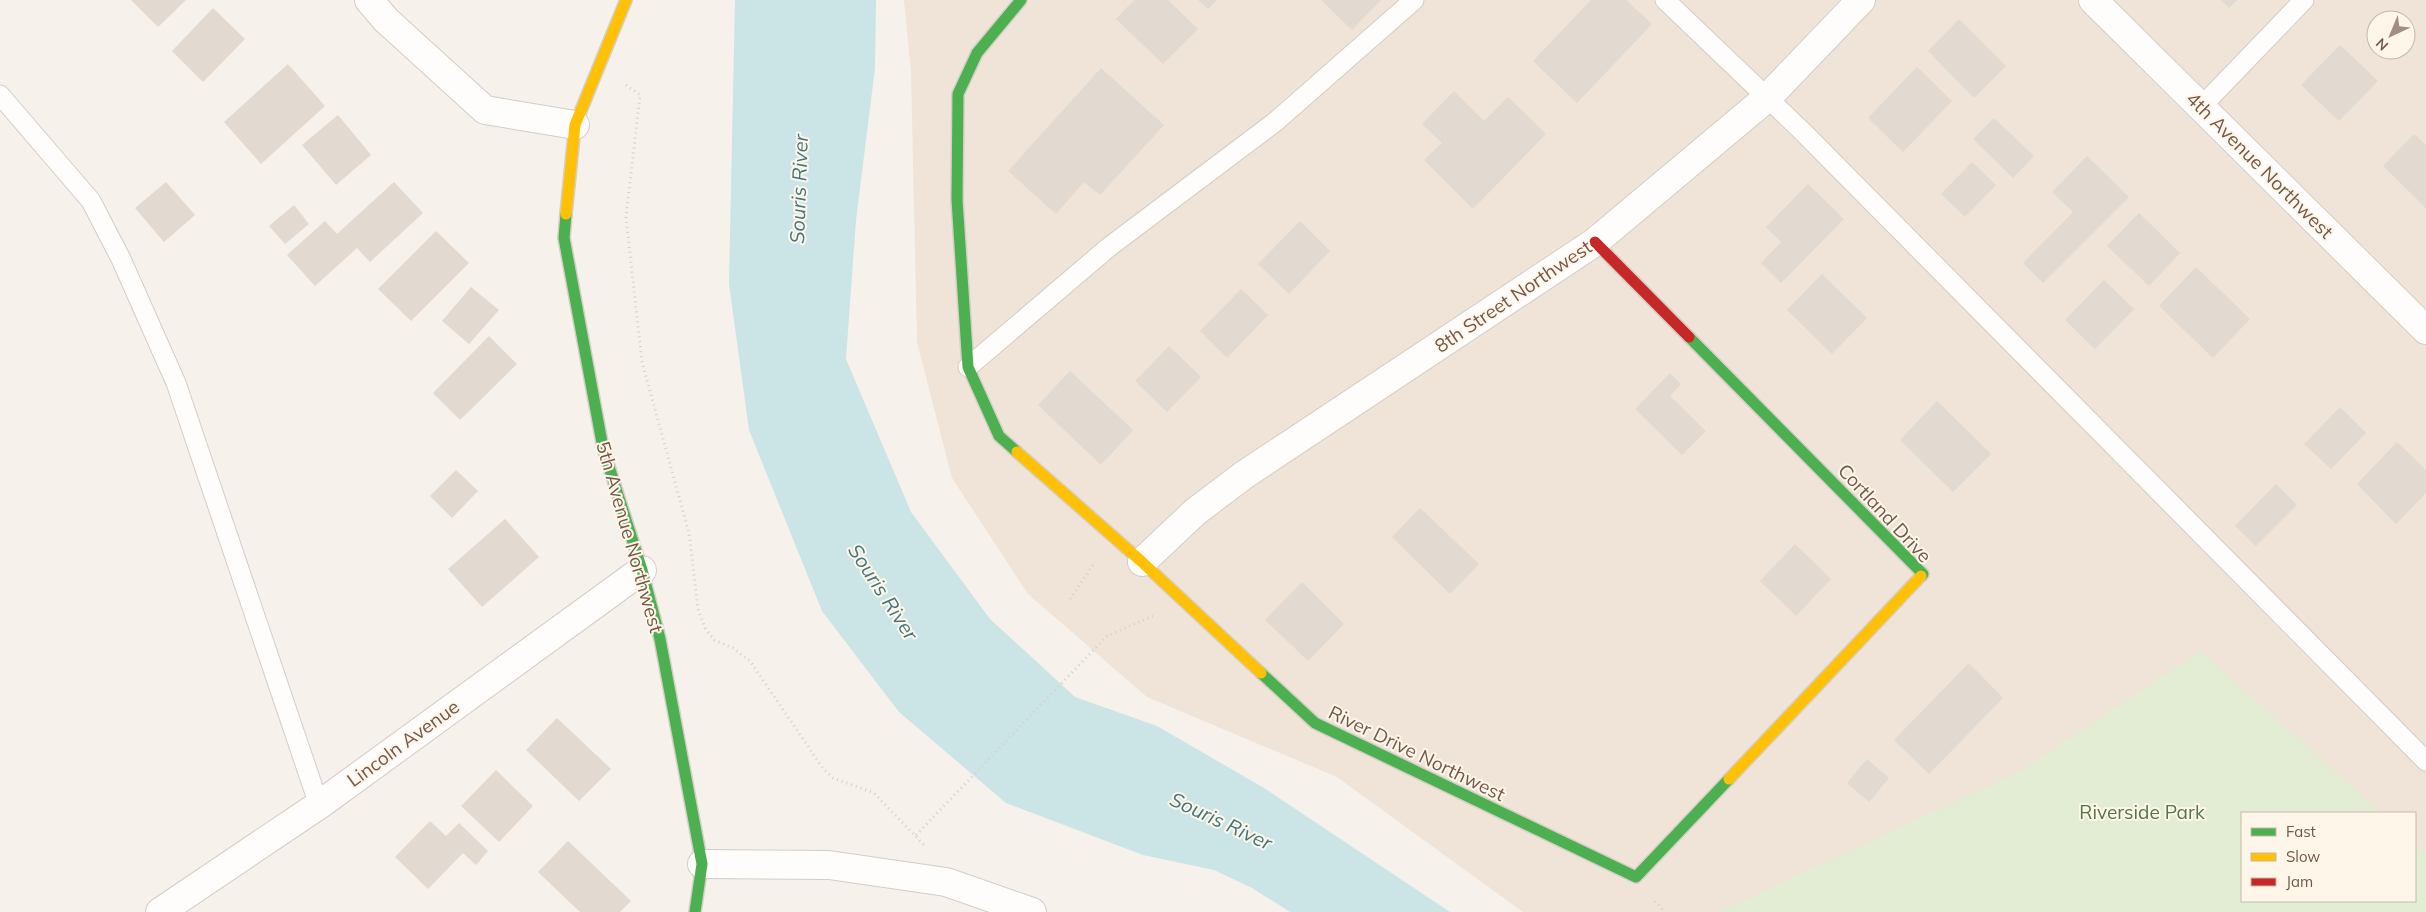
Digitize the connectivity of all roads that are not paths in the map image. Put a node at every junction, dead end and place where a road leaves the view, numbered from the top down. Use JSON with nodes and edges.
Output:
{"nodes":[{"id":1,"x":369,"y":0,"type":"edge"},
{"id":2,"x":626,"y":0,"type":"edge"},
{"id":3,"x":1021,"y":0,"type":"edge"},
{"id":4,"x":1414,"y":0,"type":"edge"},
{"id":5,"x":1665,"y":0,"type":"edge"},
{"id":6,"x":1861,"y":0,"type":"edge"},
{"id":7,"x":2093,"y":0,"type":"edge"},
{"id":8,"x":2304,"y":0,"type":"edge"},
{"id":9,"x":0,"y":95,"type":"edge"},
{"id":10,"x":1768,"y":97,"type":"junction"},
{"id":11,"x":2201,"y":107,"type":"junction"},
{"id":12,"x":575,"y":124,"type":"junction"},
{"id":13,"x":1595,"y":242,"type":"junction"},
{"id":14,"x":2426,"y":330,"type":"edge"},
{"id":15,"x":968,"y":367,"type":"junction"},
{"id":16,"x":1142,"y":562,"type":"junction"},
{"id":17,"x":642,"y":570,"type":"junction"},
{"id":18,"x":2426,"y":761,"type":"edge"},
{"id":19,"x":318,"y":805,"type":"junction"},
{"id":20,"x":702,"y":864,"type":"junction"},
{"id":21,"x":1636,"y":878,"type":"joint"},
{"id":22,"x":160,"y":912,"type":"edge"},
{"id":23,"x":696,"y":912,"type":"edge"},
{"id":24,"x":1032,"y":912,"type":"edge"}],
"edges":[{"from":1,"to":12,"type":"street"},
{"from":2,"to":12,"type":"street","name":"5th Avenue Northwest"},
{"from":3,"to":15,"type":"street"},
{"from":4,"to":15,"type":"lane"},
{"from":5,"to":10,"type":"lane"},
{"from":6,"to":10,"type":"street","name":"8th Street Northwest"},
{"from":7,"to":11,"type":"street","name":"4th Avenue Northwest"},
{"from":8,"to":11,"type":"lane"},
{"from":9,"to":19,"type":"lane"},
{"from":10,"to":13,"type":"street","name":"8th Street Northwest"},
{"from":10,"to":18,"type":"lane"},
{"from":11,"to":14,"type":"street","name":"4th Avenue Northwest"},
{"from":12,"to":17,"type":"street","name":"5th Avenue Northwest"},
{"from":13,"to":16,"type":"street","name":"8th Street Northwest"},
{"from":13,"to":21,"type":"street","name":"Cortland Drive"},
{"from":15,"to":16,"type":"street","name":"River Drive Northwest"},
{"from":16,"to":21,"type":"street","name":"River Drive Northwest"},
{"from":17,"to":19,"type":"street","name":"Lincoln Avenue"},
{"from":17,"to":20,"type":"street","name":"5th Avenue Northwest"},
{"from":19,"to":22,"type":"street","name":"Lincoln Avenue"},
{"from":20,"to":23,"type":"street"},
{"from":20,"to":24,"type":"street"}]}
